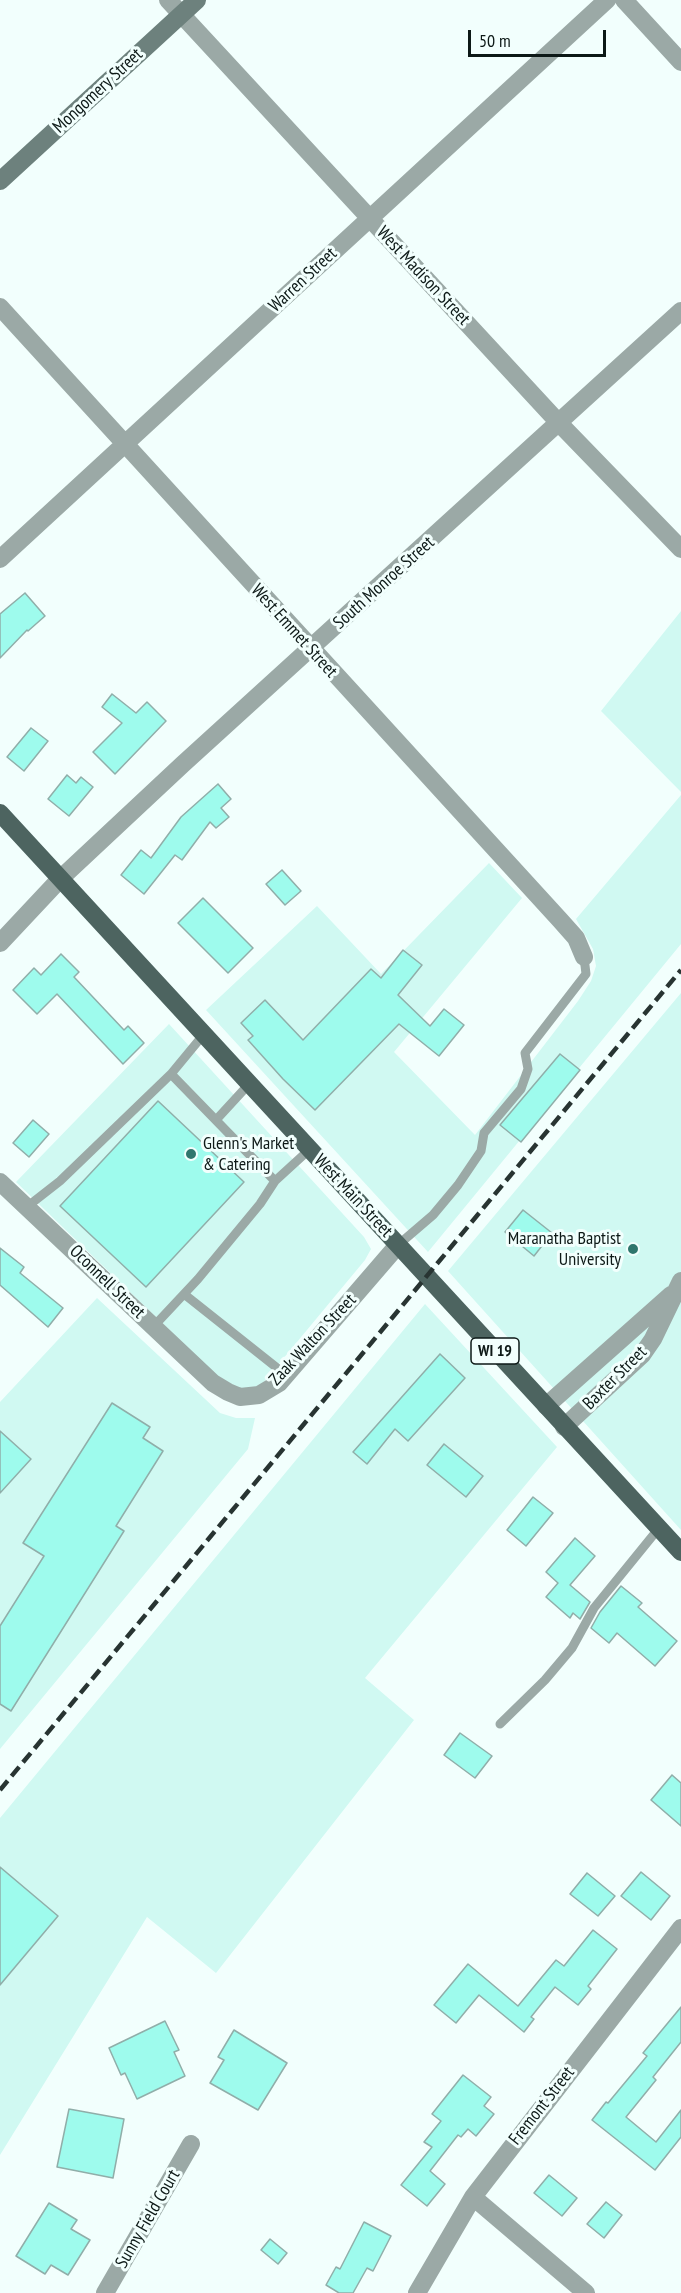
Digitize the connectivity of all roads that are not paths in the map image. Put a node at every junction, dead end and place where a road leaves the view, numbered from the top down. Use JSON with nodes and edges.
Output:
{"nodes":[{"id":1,"x":168,"y":0,"type":"edge"},
{"id":2,"x":197,"y":0,"type":"edge"},
{"id":3,"x":607,"y":0,"type":"edge"},
{"id":4,"x":624,"y":0,"type":"edge"},
{"id":5,"x":181,"y":14,"type":"junction"},
{"id":6,"x":681,"y":62,"type":"edge"},
{"id":7,"x":0,"y":182,"type":"edge"},
{"id":8,"x":369,"y":219,"type":"junction"},
{"id":9,"x":0,"y":308,"type":"edge"},
{"id":10,"x":681,"y":311,"type":"edge"},
{"id":11,"x":559,"y":423,"type":"junction"},
{"id":12,"x":124,"y":445,"type":"junction"},
{"id":13,"x":681,"y":549,"type":"edge"},
{"id":14,"x":0,"y":559,"type":"edge"},
{"id":15,"x":311,"y":650,"type":"junction"},
{"id":16,"x":0,"y":813,"type":"edge"},
{"id":17,"x":60,"y":879,"type":"junction"},
{"id":18,"x":0,"y":943,"type":"edge"},
{"id":19,"x":584,"y":957,"type":"joint"},
{"id":20,"x":204,"y":1034,"type":"junction"},
{"id":21,"x":171,"y":1074,"type":"junction"},
{"id":22,"x":250,"y":1083,"type":"junction"},
{"id":23,"x":216,"y":1120,"type":"junction"},
{"id":24,"x":310,"y":1149,"type":"junction"},
{"id":25,"x":274,"y":1181,"type":"junction"},
{"id":26,"x":0,"y":1182,"type":"edge"},
{"id":27,"x":28,"y":1206,"type":"junction"},
{"id":28,"x":398,"y":1245,"type":"junction"},
{"id":29,"x":679,"y":1291,"type":"edge"},
{"id":30,"x":184,"y":1294,"type":"junction"},
{"id":31,"x":154,"y":1326,"type":"junction"},
{"id":32,"x":286,"y":1375,"type":"junction"},
{"id":33,"x":213,"y":1383,"type":"joint"},
{"id":34,"x":546,"y":1406,"type":"junction"},
{"id":35,"x":564,"y":1427,"type":"junction"},
{"id":36,"x":659,"y":1528,"type":"junction"},
{"id":37,"x":681,"y":1552,"type":"edge"},
{"id":38,"x":500,"y":1724,"type":"dead end"},
{"id":39,"x":681,"y":1928,"type":"edge"},
{"id":40,"x":191,"y":2144,"type":"dead end"},
{"id":41,"x":473,"y":2197,"type":"junction"},
{"id":42,"x":105,"y":2293,"type":"edge"},
{"id":43,"x":417,"y":2293,"type":"edge"},
{"id":44,"x":586,"y":2293,"type":"edge"}],
"edges":[{"from":1,"to":5,"type":"street","name":"West Madison Street"},
{"from":2,"to":5,"type":"main road","name":"Mongomery Street"},
{"from":3,"to":8,"type":"street","name":"Warren Street"},
{"from":4,"to":6,"type":"street"},
{"from":5,"to":7,"type":"main road","name":"Mongomery Street"},
{"from":5,"to":8,"type":"street","name":"West Madison Street"},
{"from":8,"to":11,"type":"street","name":"West Madison Street"},
{"from":8,"to":12,"type":"street","name":"Warren Street"},
{"from":9,"to":12,"type":"street","name":"West Emmet Street"},
{"from":10,"to":11,"type":"street","name":"South Monroe Street"},
{"from":11,"to":13,"type":"street","name":"West Madison Street"},
{"from":11,"to":15,"type":"street","name":"South Monroe Street"},
{"from":12,"to":14,"type":"street","name":"Warren Street"},
{"from":12,"to":15,"type":"street","name":"West Emmet Street"},
{"from":15,"to":17,"type":"street","name":"South Monroe Street"},
{"from":15,"to":19,"type":"street","name":"West Emmet Street"},
{"from":16,"to":17,"type":"main road","name":"West Main Street","number":"WI 19"},
{"from":17,"to":18,"type":"street","name":"South Monroe Street"},
{"from":17,"to":20,"type":"main road","name":"West Main Street","number":"WI 19"},
{"from":19,"to":28,"type":"lane"},
{"from":20,"to":21,"type":"lane"},
{"from":20,"to":22,"type":"main road","name":"West Main Street","number":"WI 19"},
{"from":21,"to":23,"type":"lane"},
{"from":21,"to":27,"type":"lane"},
{"from":22,"to":23,"type":"lane"},
{"from":22,"to":24,"type":"main road","name":"West Main Street","number":"WI 19"},
{"from":23,"to":25,"type":"lane"},
{"from":24,"to":25,"type":"lane"},
{"from":24,"to":28,"type":"main road","name":"West Main Street","number":"WI 19"},
{"from":25,"to":30,"type":"lane"},
{"from":26,"to":27,"type":"street","name":"Oconnell Street"},
{"from":27,"to":31,"type":"street","name":"Oconnell Street"},
{"from":28,"to":32,"type":"street","name":"Zaak Walton Street"},
{"from":28,"to":34,"type":"main road","name":"West Main Street","number":"WI 19"},
{"from":29,"to":34,"type":"street","name":"Baxter Street"},
{"from":29,"to":35,"type":"street","name":"Baxter Street"},
{"from":30,"to":31,"type":"lane"},
{"from":30,"to":32,"type":"lane"},
{"from":31,"to":33,"type":"street","name":"Oconnell Street"},
{"from":32,"to":33,"type":"street","name":"Zaak Walton Street"},
{"from":34,"to":35,"type":"main road","name":"West Main Street","number":"WI 19"},
{"from":35,"to":36,"type":"main road","name":"West Main Street","number":"WI 19"},
{"from":36,"to":37,"type":"main road","name":"West Main Street","number":"WI 19"},
{"from":36,"to":38,"type":"lane"},
{"from":39,"to":41,"type":"street","name":"Fremont Street"},
{"from":40,"to":42,"type":"street","name":"Sunny Field Court"},
{"from":41,"to":43,"type":"street","name":"Fremont Street"},
{"from":41,"to":44,"type":"street"}]}
